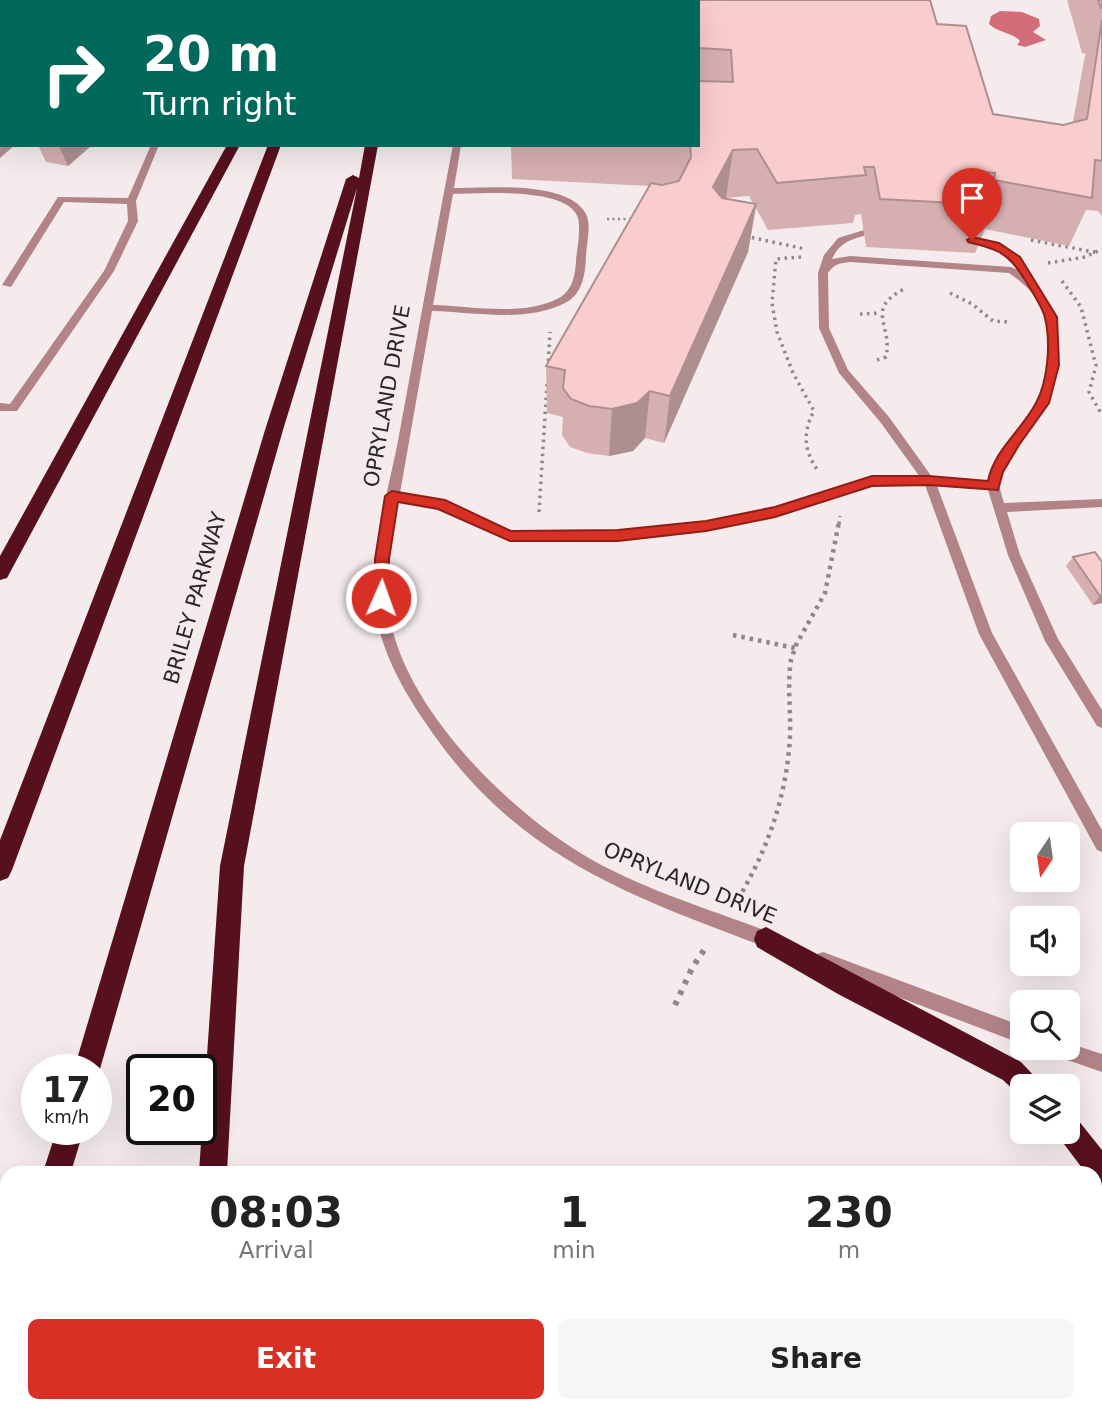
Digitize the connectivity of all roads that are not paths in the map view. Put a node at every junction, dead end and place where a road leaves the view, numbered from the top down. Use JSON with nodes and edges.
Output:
{"nodes":[{"id":1,"x":154,"y":147,"type":"edge"},
{"id":2,"x":233,"y":147,"type":"edge"},
{"id":3,"x":274,"y":147,"type":"edge"},
{"id":4,"x":363,"y":147,"type":"edge"},
{"id":5,"x":372,"y":147,"type":"edge"},
{"id":6,"x":457,"y":147,"type":"edge"},
{"id":7,"x":448,"y":191,"type":"junction"},
{"id":8,"x":131,"y":201,"type":"junction"},
{"id":9,"x":864,"y":233,"type":"dead end"},
{"id":10,"x":972,"y":240,"type":"edge"},
{"id":11,"x":823,"y":273,"type":"junction"},
{"id":12,"x":1031,"y":284,"type":"junction"},
{"id":13,"x":3,"y":285,"type":"edge"},
{"id":14,"x":0,"y":296,"type":"edge"},
{"id":15,"x":427,"y":308,"type":"junction"},
{"id":16,"x":0,"y":407,"type":"edge"},
{"id":17,"x":929,"y":481,"type":"junction"},
{"id":18,"x":993,"y":486,"type":"junction"},
{"id":19,"x":392,"y":496,"type":"junction"},
{"id":20,"x":1102,"y":503,"type":"edge"},
{"id":21,"x":1000,"y":508,"type":"junction"},
{"id":22,"x":0,"y":573,"type":"edge"},
{"id":23,"x":1102,"y":722,"type":"edge"},
{"id":24,"x":1102,"y":845,"type":"edge"},
{"id":25,"x":0,"y":870,"type":"edge"},
{"id":26,"x":766,"y":939,"type":"junction"},
{"id":27,"x":1010,"y":1030,"type":"edge"},
{"id":28,"x":91,"y":1054,"type":"edge"},
{"id":29,"x":1080,"y":1055,"type":"edge"},
{"id":30,"x":1102,"y":1062,"type":"edge"},
{"id":31,"x":1015,"y":1074,"type":"edge"},
{"id":32,"x":1079,"y":1144,"type":"edge"},
{"id":33,"x":65,"y":1145,"type":"edge"},
{"id":34,"x":59,"y":1166,"type":"edge"},
{"id":35,"x":213,"y":1166,"type":"edge"},
{"id":36,"x":1097,"y":1166,"type":"edge"}],
"edges":[{"from":1,"to":8,"type":"lane"},
{"from":2,"to":22,"type":"highway"},
{"from":3,"to":25,"type":"highway"},
{"from":4,"to":28,"type":"highway","name":"BRILEY PARKWAY"},
{"from":5,"to":35,"type":"highway"},
{"from":6,"to":7,"type":"lane","name":"OPRYLAND DRIVE"},
{"from":7,"to":15,"type":"lane","name":"OPRYLAND DRIVE"},
{"from":7,"to":15,"type":"lane"},
{"from":8,"to":13,"type":"lane"},
{"from":8,"to":16,"type":"lane"},
{"from":9,"to":11,"type":"lane"},
{"from":10,"to":12,"type":"lane"},
{"from":11,"to":12,"type":"lane"},
{"from":11,"to":17,"type":"lane"},
{"from":12,"to":18,"type":"lane"},
{"from":13,"to":14,"type":"lane"},
{"from":15,"to":19,"type":"lane","name":"OPRYLAND DRIVE"},
{"from":17,"to":18,"type":"lane"},
{"from":17,"to":19,"type":"lane"},
{"from":17,"to":24,"type":"lane"},
{"from":18,"to":21,"type":"lane"},
{"from":19,"to":26,"type":"lane","name":"OPRYLAND DRIVE"},
{"from":20,"to":21,"type":"lane"},
{"from":21,"to":23,"type":"lane"},
{"from":26,"to":27,"type":"lane","name":"OPRYLAND DRIVE"},
{"from":26,"to":31,"type":"highway"},
{"from":29,"to":30,"type":"lane"},
{"from":32,"to":36,"type":"highway"},
{"from":33,"to":34,"type":"highway"}]}
